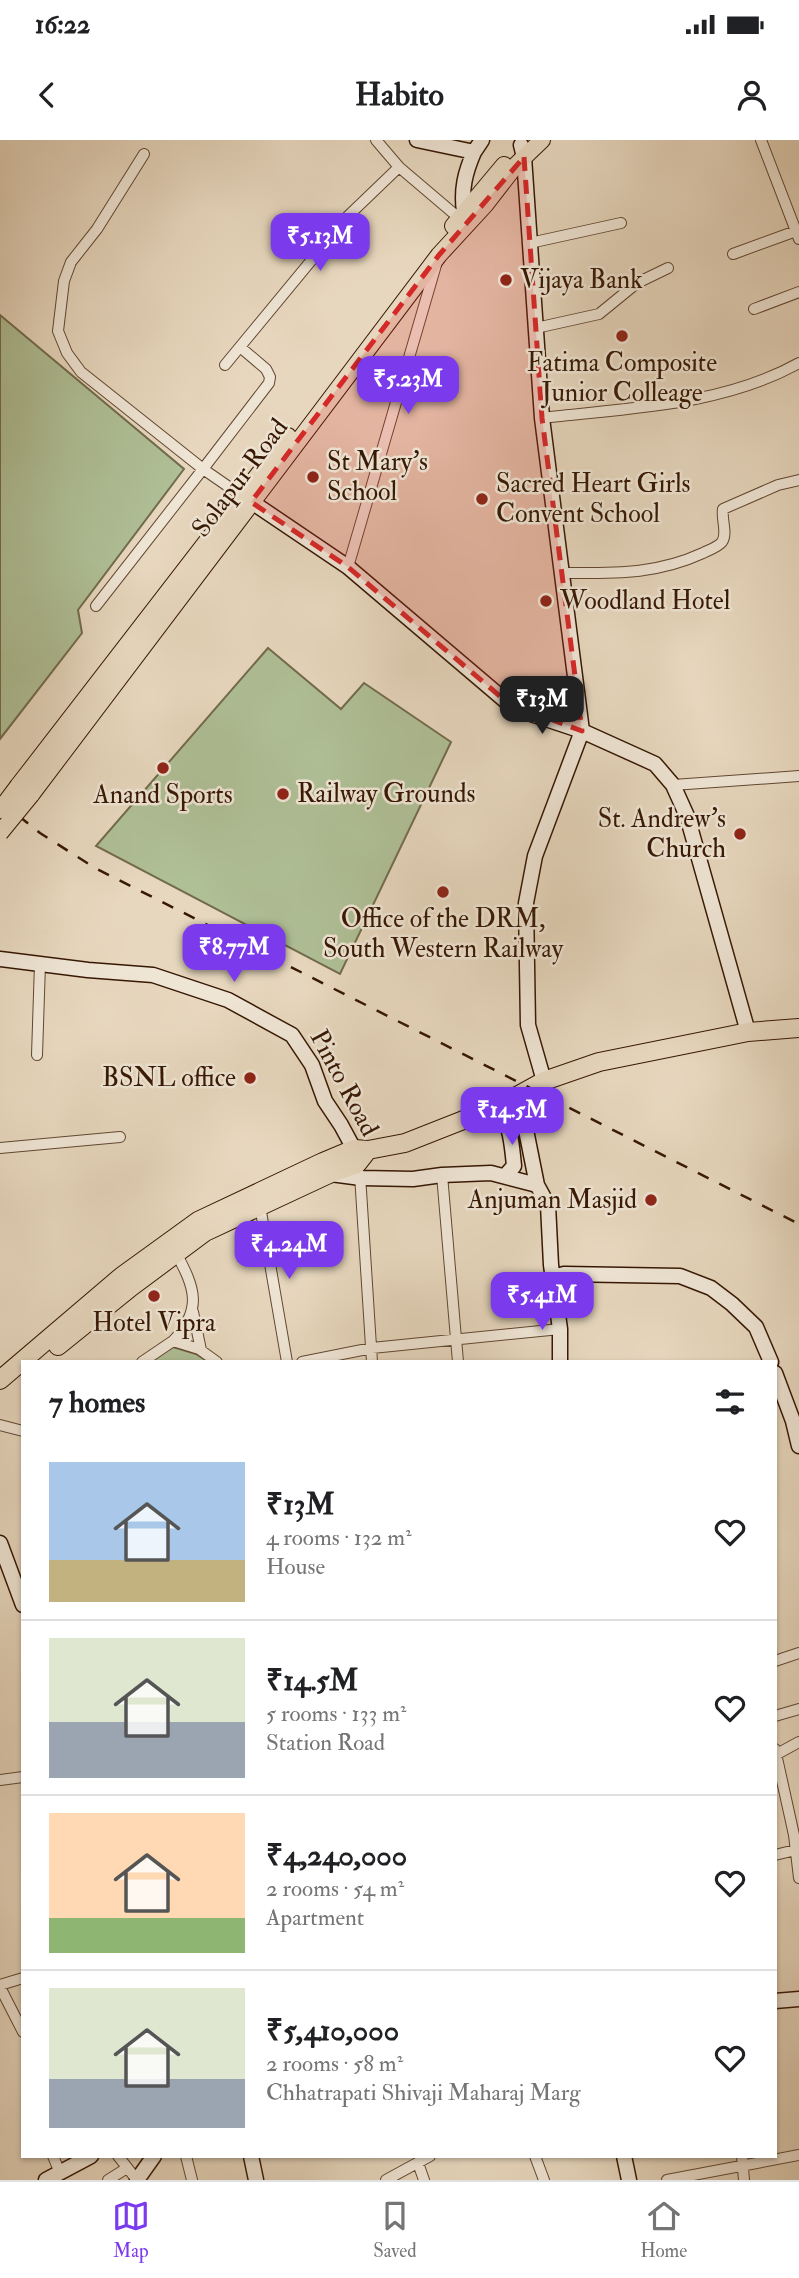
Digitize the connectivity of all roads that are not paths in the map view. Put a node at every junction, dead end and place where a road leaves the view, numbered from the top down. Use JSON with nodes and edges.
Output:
{"nodes":[{"id":1,"x":376,"y":140,"type":"edge"},
{"id":2,"x":417,"y":140,"type":"edge"},
{"id":3,"x":761,"y":140,"type":"edge"},
{"id":4,"x":531,"y":145,"type":"edge"},
{"id":5,"x":478,"y":146,"type":"edge"},
{"id":6,"x":144,"y":154,"type":"dead end"},
{"id":7,"x":399,"y":167,"type":"junction"},
{"id":8,"x":462,"y":215,"type":"junction"},
{"id":9,"x":621,"y":223,"type":"dead end"},
{"id":10,"x":797,"y":235,"type":"edge"},
{"id":11,"x":530,"y":243,"type":"junction"},
{"id":12,"x":733,"y":254,"type":"dead end"},
{"id":13,"x":439,"y":255,"type":"junction"},
{"id":14,"x":668,"y":268,"type":"dead end"},
{"id":15,"x":799,"y":292,"type":"edge"},
{"id":16,"x":754,"y":309,"type":"dead end"},
{"id":17,"x":536,"y":328,"type":"junction"},
{"id":18,"x":240,"y":347,"type":"junction"},
{"id":19,"x":799,"y":363,"type":"edge"},
{"id":20,"x":225,"y":365,"type":"dead end"},
{"id":21,"x":542,"y":418,"type":"junction"},
{"id":22,"x":203,"y":469,"type":"junction"},
{"id":23,"x":799,"y":480,"type":"edge"},
{"id":24,"x":246,"y":499,"type":"junction"},
{"id":25,"x":348,"y":567,"type":"junction"},
{"id":26,"x":563,"y":573,"type":"junction"},
{"id":27,"x":96,"y":606,"type":"dead end"},
{"id":28,"x":582,"y":731,"type":"junction"},
{"id":29,"x":799,"y":776,"type":"edge"},
{"id":30,"x":674,"y":785,"type":"junction"},
{"id":31,"x":24,"y":791,"type":"junction"},
{"id":32,"x":0,"y":810,"type":"edge"},
{"id":33,"x":0,"y":833,"type":"edge"},
{"id":34,"x":0,"y":959,"type":"edge"},
{"id":35,"x":40,"y":964,"type":"junction"},
{"id":36,"x":799,"y":1028,"type":"edge"},
{"id":37,"x":748,"y":1032,"type":"junction"},
{"id":38,"x":799,"y":1037,"type":"edge"},
{"id":39,"x":692,"y":1042,"type":"junction"},
{"id":40,"x":37,"y":1055,"type":"dead end"},
{"id":41,"x":544,"y":1081,"type":"junction"},
{"id":42,"x":504,"y":1103,"type":"junction"},
{"id":43,"x":120,"y":1137,"type":"dead end"},
{"id":44,"x":0,"y":1148,"type":"edge"},
{"id":45,"x":360,"y":1160,"type":"junction"},
{"id":46,"x":442,"y":1175,"type":"junction"},
{"id":47,"x":505,"y":1176,"type":"junction"},
{"id":48,"x":537,"y":1185,"type":"junction"},
{"id":49,"x":260,"y":1206,"type":"junction"},
{"id":50,"x":176,"y":1253,"type":"junction"},
{"id":51,"x":553,"y":1277,"type":"junction"},
{"id":52,"x":193,"y":1312,"type":"junction"},
{"id":53,"x":560,"y":1329,"type":"junction"},
{"id":54,"x":456,"y":1339,"type":"junction"},
{"id":55,"x":173,"y":1341,"type":"junction"},
{"id":56,"x":372,"y":1348,"type":"junction"},
{"id":57,"x":201,"y":1350,"type":"junction"},
{"id":58,"x":23,"y":1360,"type":"edge"},
{"id":59,"x":42,"y":1360,"type":"edge"},
{"id":60,"x":145,"y":1360,"type":"edge"},
{"id":61,"x":214,"y":1360,"type":"edge"},
{"id":62,"x":287,"y":1360,"type":"edge"},
{"id":63,"x":312,"y":1360,"type":"edge"},
{"id":64,"x":372,"y":1360,"type":"edge"},
{"id":65,"x":458,"y":1360,"type":"edge"},
{"id":66,"x":560,"y":1360,"type":"edge"},
{"id":67,"x":770,"y":1360,"type":"edge"},
{"id":68,"x":21,"y":1362,"type":"edge"},
{"id":69,"x":21,"y":1377,"type":"edge"},
{"id":70,"x":777,"y":1378,"type":"edge"},
{"id":71,"x":0,"y":1380,"type":"edge"},
{"id":72,"x":0,"y":1395,"type":"edge"},
{"id":73,"x":0,"y":1425,"type":"edge"},
{"id":74,"x":21,"y":1430,"type":"edge"},
{"id":75,"x":799,"y":1446,"type":"edge"},
{"id":76,"x":0,"y":1543,"type":"edge"},
{"id":77,"x":19,"y":1583,"type":"edge"},
{"id":78,"x":799,"y":1653,"type":"edge"},
{"id":79,"x":777,"y":1660,"type":"edge"},
{"id":80,"x":799,"y":1709,"type":"edge"},
{"id":81,"x":777,"y":1715,"type":"edge"},
{"id":82,"x":799,"y":1742,"type":"edge"},
{"id":83,"x":777,"y":1752,"type":"edge"},
{"id":84,"x":777,"y":1757,"type":"edge"},
{"id":85,"x":21,"y":1777,"type":"edge"},
{"id":86,"x":0,"y":1780,"type":"edge"},
{"id":87,"x":797,"y":1850,"type":"edge"},
{"id":88,"x":777,"y":1855,"type":"edge"},
{"id":89,"x":799,"y":1878,"type":"edge"},
{"id":90,"x":21,"y":1979,"type":"edge"},
{"id":91,"x":0,"y":1986,"type":"edge"},
{"id":92,"x":799,"y":1999,"type":"edge"},
{"id":93,"x":777,"y":2001,"type":"edge"},
{"id":94,"x":21,"y":2028,"type":"edge"},
{"id":95,"x":799,"y":2155,"type":"edge"},
{"id":96,"x":777,"y":2157,"type":"edge"},
{"id":97,"x":54,"y":2158,"type":"edge"},
{"id":98,"x":87,"y":2158,"type":"edge"},
{"id":99,"x":120,"y":2158,"type":"edge"},
{"id":100,"x":153,"y":2158,"type":"edge"},
{"id":101,"x":186,"y":2158,"type":"edge"},
{"id":102,"x":251,"y":2158,"type":"edge"},
{"id":103,"x":426,"y":2158,"type":"edge"},
{"id":104,"x":535,"y":2158,"type":"edge"},
{"id":105,"x":624,"y":2158,"type":"edge"},
{"id":106,"x":770,"y":2158,"type":"edge"},
{"id":107,"x":742,"y":2161,"type":"edge"},
{"id":108,"x":418,"y":2163,"type":"junction"},
{"id":109,"x":127,"y":2168,"type":"junction"},
{"id":110,"x":60,"y":2173,"type":"junction"},
{"id":111,"x":540,"y":2179,"type":"edge"},
{"id":112,"x":46,"y":2180,"type":"edge"},
{"id":113,"x":108,"y":2180,"type":"edge"},
{"id":114,"x":137,"y":2180,"type":"edge"},
{"id":115,"x":192,"y":2180,"type":"edge"},
{"id":116,"x":256,"y":2180,"type":"edge"},
{"id":117,"x":386,"y":2180,"type":"edge"},
{"id":118,"x":425,"y":2180,"type":"edge"},
{"id":119,"x":629,"y":2180,"type":"edge"},
{"id":120,"x":667,"y":2180,"type":"edge"},
{"id":121,"x":744,"y":2180,"type":"edge"}],
"edges":[{"from":1,"to":7,"type":"street"},
{"from":2,"to":5,"type":"street"},
{"from":3,"to":10,"type":"street"},
{"from":4,"to":8,"type":"main road","name":"Solapur Road"},
{"from":4,"to":11,"type":"street"},
{"from":4,"to":13,"type":"main road","name":"Solapur Road"},
{"from":5,"to":8,"type":"street"},
{"from":6,"to":22,"type":"street"},
{"from":7,"to":8,"type":"street"},
{"from":7,"to":18,"type":"street"},
{"from":8,"to":24,"type":"main road","name":"Solapur Road"},
{"from":9,"to":11,"type":"street"},
{"from":10,"to":12,"type":"street"},
{"from":11,"to":17,"type":"street"},
{"from":13,"to":24,"type":"main road","name":"Solapur Road"},
{"from":13,"to":25,"type":"street"},
{"from":14,"to":17,"type":"street"},
{"from":15,"to":16,"type":"street"},
{"from":17,"to":21,"type":"street"},
{"from":18,"to":20,"type":"street"},
{"from":18,"to":22,"type":"street"},
{"from":19,"to":21,"type":"street"},
{"from":21,"to":26,"type":"street"},
{"from":22,"to":24,"type":"street"},
{"from":22,"to":27,"type":"street"},
{"from":23,"to":26,"type":"street"},
{"from":24,"to":25,"type":"street"},
{"from":24,"to":31,"type":"main road","name":"Solapur Road"},
{"from":25,"to":28,"type":"street"},
{"from":26,"to":28,"type":"street"},
{"from":28,"to":30,"type":"street"},
{"from":28,"to":41,"type":"street"},
{"from":29,"to":30,"type":"street"},
{"from":30,"to":37,"type":"street"},
{"from":31,"to":32,"type":"main road","bridge":true},
{"from":31,"to":33,"type":"main road","name":"Solapur Road","bridge":true},
{"from":34,"to":35,"type":"street","name":"Pinto Road"},
{"from":35,"to":40,"type":"street"},
{"from":35,"to":45,"type":"street","name":"Pinto Road"},
{"from":36,"to":37,"type":"highway"},
{"from":37,"to":39,"type":"highway"},
{"from":38,"to":39,"type":"highway"},
{"from":39,"to":41,"type":"highway"},
{"from":41,"to":42,"type":"highway"},
{"from":42,"to":45,"type":"highway"},
{"from":42,"to":47,"type":"street"},
{"from":42,"to":48,"type":"street"},
{"from":43,"to":44,"type":"street"},
{"from":45,"to":46,"type":"street"},
{"from":45,"to":49,"type":"highway"},
{"from":45,"to":56,"type":"street"},
{"from":45,"to":58,"type":"highway"},
{"from":46,"to":47,"type":"street"},
{"from":46,"to":54,"type":"street"},
{"from":47,"to":48,"type":"street"},
{"from":48,"to":51,"type":"street"},
{"from":49,"to":50,"type":"highway"},
{"from":49,"to":62,"type":"street"},
{"from":50,"to":52,"type":"street"},
{"from":50,"to":59,"type":"highway"},
{"from":51,"to":53,"type":"street"},
{"from":51,"to":67,"type":"street"},
{"from":52,"to":55,"type":"street"},
{"from":52,"to":57,"type":"street"},
{"from":53,"to":54,"type":"street"},
{"from":53,"to":66,"type":"street"},
{"from":54,"to":56,"type":"street"},
{"from":54,"to":65,"type":"street"},
{"from":55,"to":57,"type":"street"},
{"from":55,"to":60,"type":"street"},
{"from":56,"to":63,"type":"street"},
{"from":56,"to":64,"type":"street"},
{"from":57,"to":61,"type":"street"},
{"from":68,"to":71,"type":"highway"},
{"from":69,"to":72,"type":"highway"},
{"from":70,"to":75,"type":"street"},
{"from":73,"to":74,"type":"street"},
{"from":76,"to":77,"type":"street"},
{"from":78,"to":79,"type":"street"},
{"from":80,"to":81,"type":"street"},
{"from":82,"to":83,"type":"street"},
{"from":84,"to":87,"type":"street"},
{"from":85,"to":86,"type":"street"},
{"from":87,"to":88,"type":"street"},
{"from":87,"to":89,"type":"street"},
{"from":90,"to":91,"type":"street"},
{"from":91,"to":94,"type":"street"},
{"from":92,"to":93,"type":"street"},
{"from":95,"to":96,"type":"street"},
{"from":97,"to":110,"type":"street"},
{"from":98,"to":110,"type":"street"},
{"from":99,"to":109,"type":"street"},
{"from":100,"to":114,"type":"street"},
{"from":101,"to":115,"type":"street"},
{"from":102,"to":116,"type":"street"},
{"from":103,"to":108,"type":"street"},
{"from":104,"to":111,"type":"street"},
{"from":105,"to":119,"type":"street"},
{"from":106,"to":107,"type":"street"},
{"from":107,"to":120,"type":"street"},
{"from":107,"to":121,"type":"street"},
{"from":108,"to":117,"type":"street"},
{"from":108,"to":118,"type":"street"},
{"from":109,"to":113,"type":"street"},
{"from":109,"to":114,"type":"street"},
{"from":110,"to":112,"type":"street"}]}
